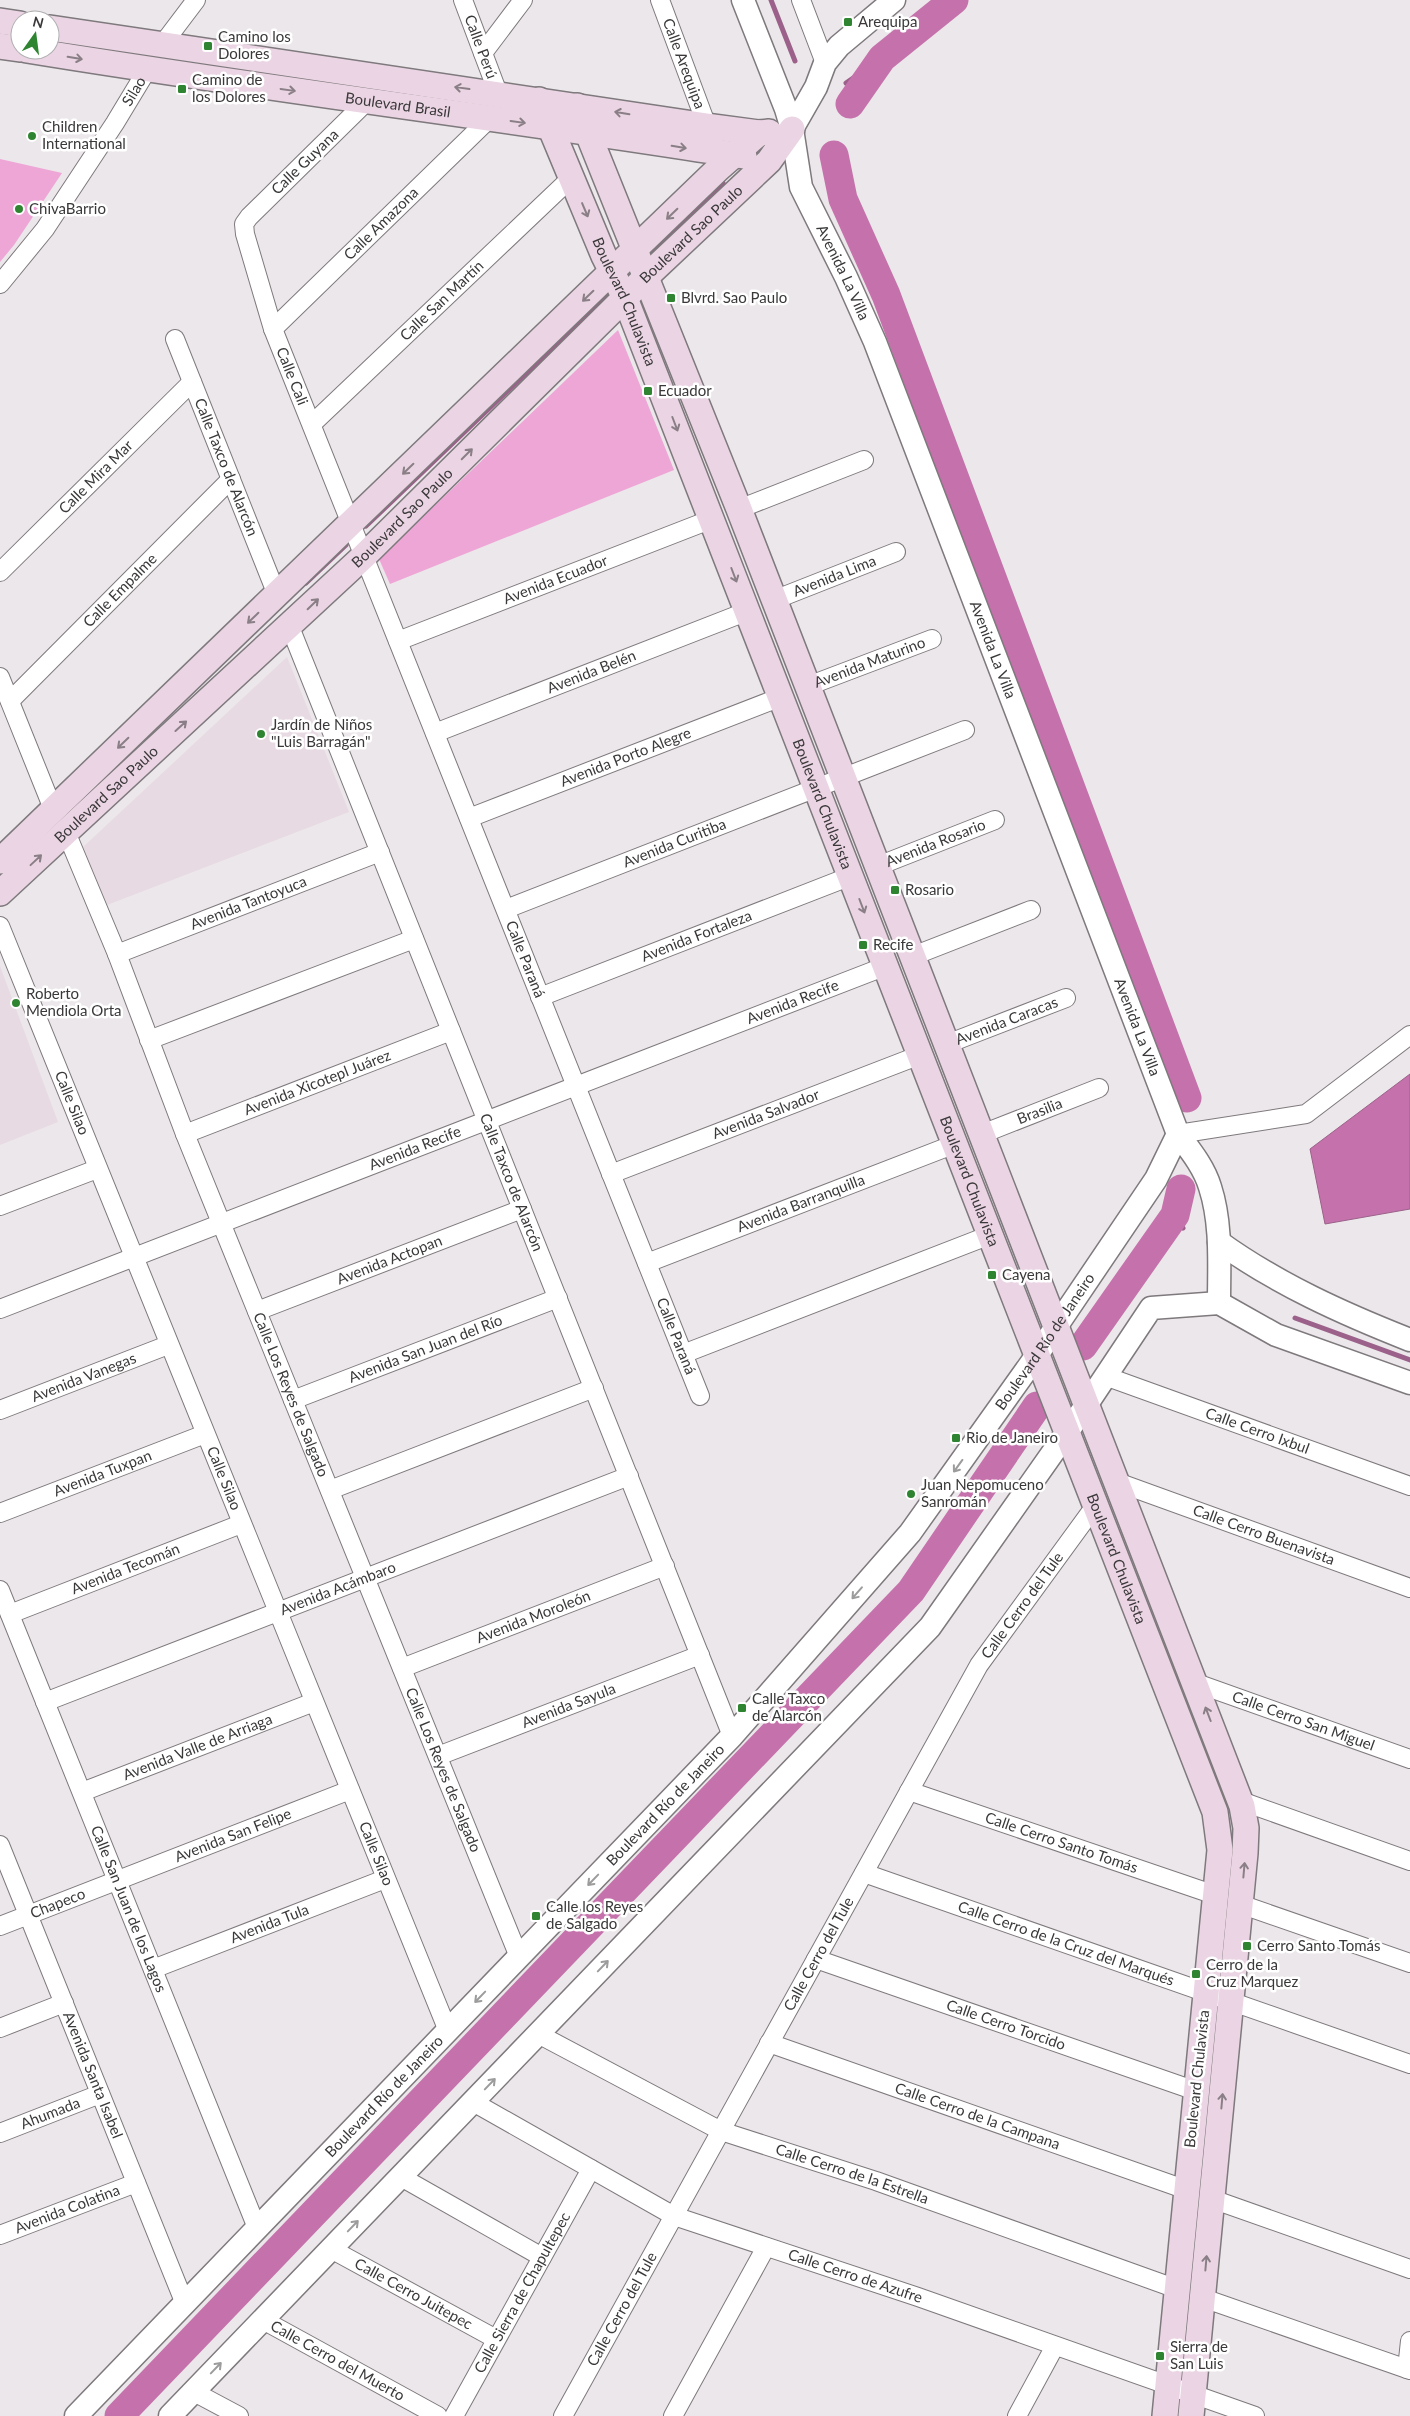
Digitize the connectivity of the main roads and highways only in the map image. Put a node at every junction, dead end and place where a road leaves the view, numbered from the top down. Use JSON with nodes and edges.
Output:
{"nodes":[{"id":1,"x":60,"y":30,"type":"edge"},
{"id":2,"x":222,"y":55,"type":"junction"},
{"id":3,"x":60,"y":56,"type":"edge"},
{"id":4,"x":219,"y":80,"type":"junction"},
{"id":5,"x":539,"y":100,"type":"junction"},
{"id":6,"x":577,"y":106,"type":"junction"},
{"id":7,"x":548,"y":126,"type":"junction"},
{"id":8,"x":792,"y":129,"type":"joint"},
{"id":9,"x":587,"y":132,"type":"junction"},
{"id":10,"x":759,"y":133,"type":"junction"},
{"id":11,"x":735,"y":155,"type":"junction"},
{"id":12,"x":769,"y":160,"type":"junction"},
{"id":13,"x":635,"y":249,"type":"junction"},
{"id":14,"x":612,"y":272,"type":"junction"},
{"id":15,"x":647,"y":276,"type":"junction"},
{"id":16,"x":625,"y":298,"type":"junction"},
{"id":17,"x":0,"y":860,"type":"edge"},
{"id":18,"x":0,"y":894,"type":"edge"},
{"id":19,"x":1192,"y":2405,"type":"edge"},
{"id":20,"x":1164,"y":2416,"type":"edge"}],
"edges":[{"from":1,"to":2,"type":"main road","name":"Boulevard Brasil"},
{"from":2,"to":4,"type":"main road"},
{"from":5,"to":2,"type":"main road","name":"Boulevard Brasil","one_way":true},
{"from":3,"to":4,"type":"main road","name":"Boulevard Brasil","one_way":true},
{"from":4,"to":7,"type":"main road","name":"Boulevard Brasil","one_way":true},
{"from":5,"to":6,"type":"main road","name":"Boulevard Brasil"},
{"from":5,"to":7,"type":"main road","name":"Boulevard Chulavista"},
{"from":6,"to":9,"type":"main road","name":"Boulevard Chulavista"},
{"from":10,"to":6,"type":"main road","name":"Boulevard Brasil","one_way":true},
{"from":7,"to":9,"type":"main road","name":"Boulevard Brasil"},
{"from":7,"to":14,"type":"main road","name":"Boulevard Chulavista","one_way":true},
{"from":8,"to":10,"type":"main road","name":"Boulevard Brasil"},
{"from":8,"to":12,"type":"main road","name":"Boulevard Sao Paulo"},
{"from":9,"to":11,"type":"main road","name":"Boulevard Brasil","one_way":true},
{"from":9,"to":13,"type":"main road","name":"Boulevard Chulavista"},
{"from":10,"to":11,"type":"main road","name":"Boulevard Sao Paulo"},
{"from":11,"to":12,"type":"main road","name":"Boulevard Brasil"},
{"from":11,"to":13,"type":"main road","name":"Boulevard Sao Paulo","one_way":true},
{"from":12,"to":15,"type":"main road","name":"Boulevard Sao Paulo"},
{"from":13,"to":14,"type":"main road","name":"Boulevard Sao Paulo"},
{"from":13,"to":15,"type":"main road","name":"Boulevard Chulavista"},
{"from":14,"to":16,"type":"main road","name":"Boulevard Chulavista"},
{"from":14,"to":17,"type":"main road","name":"Boulevard Sao Paulo","one_way":true},
{"from":15,"to":16,"type":"main road","name":"Boulevard Sao Paulo"},
{"from":19,"to":15,"type":"main road","name":"Boulevard Chulavista","one_way":true},
{"from":18,"to":16,"type":"main road","name":"Boulevard Sao Paulo","one_way":true},
{"from":16,"to":20,"type":"main road","name":"Boulevard Chulavista","one_way":true}]}
